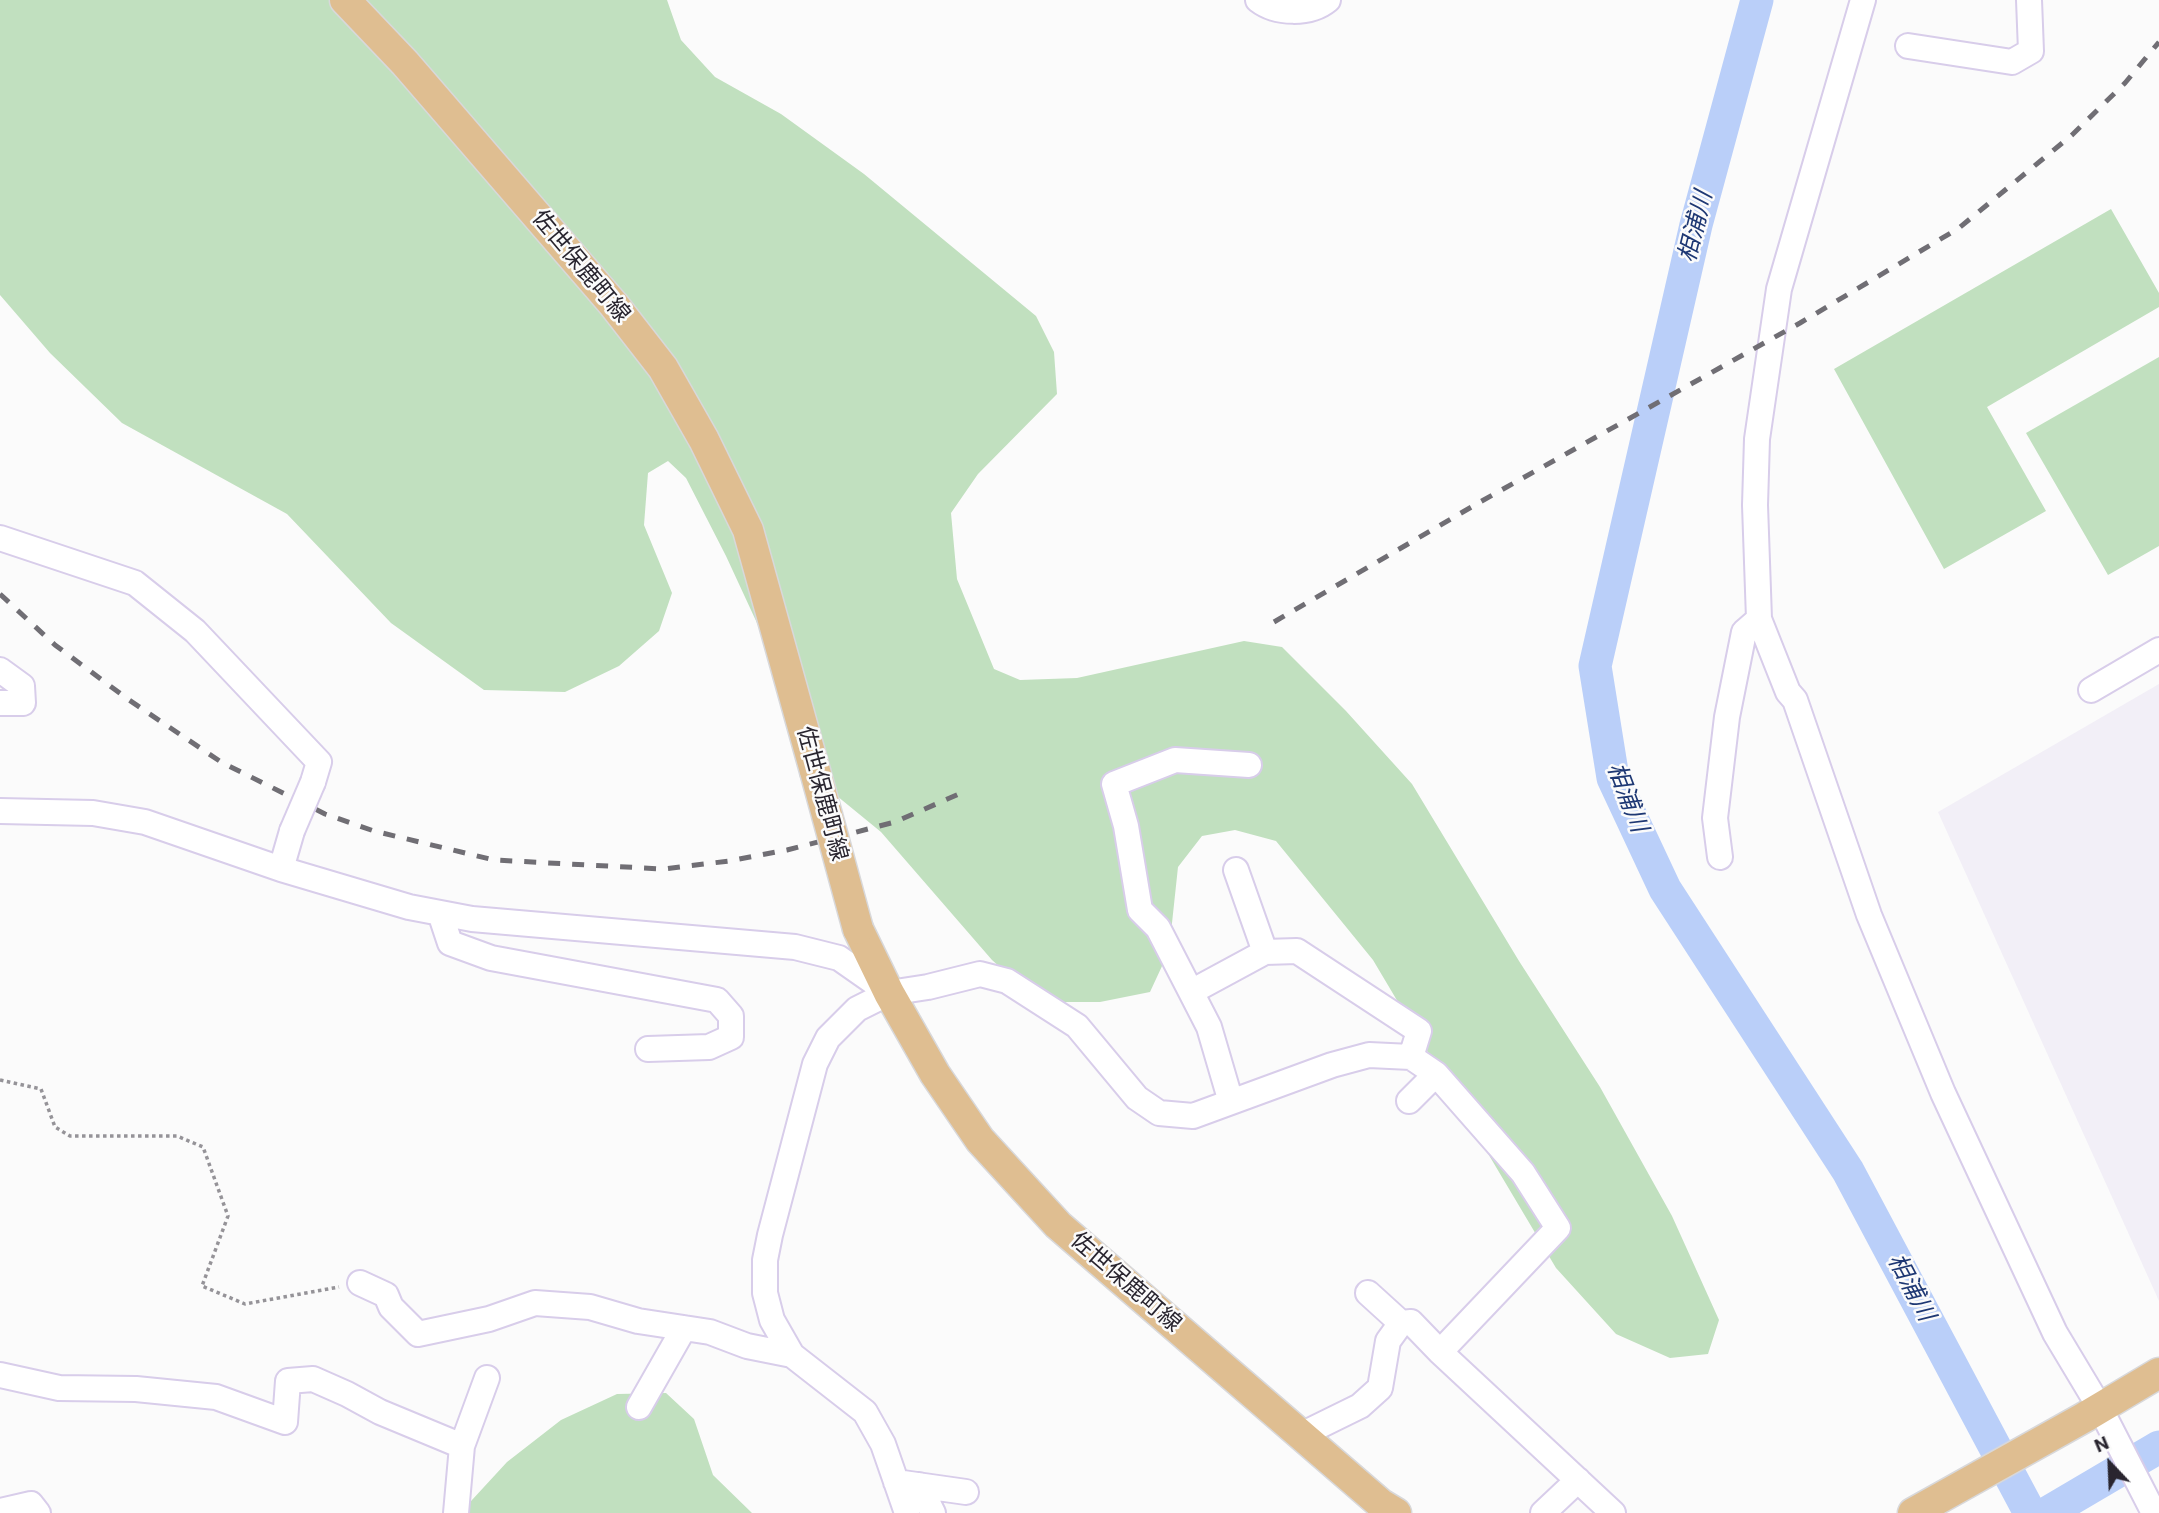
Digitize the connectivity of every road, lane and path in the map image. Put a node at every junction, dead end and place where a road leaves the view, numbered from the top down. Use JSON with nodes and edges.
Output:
{"nodes":[{"id":1,"x":345,"y":0,"type":"edge"},
{"id":2,"x":1258,"y":0,"type":"edge"},
{"id":3,"x":1328,"y":0,"type":"edge"},
{"id":4,"x":1863,"y":0,"type":"edge"},
{"id":5,"x":2029,"y":0,"type":"edge"},
{"id":6,"x":1908,"y":46,"type":"dead end"},
{"id":7,"x":0,"y":538,"type":"edge"},
{"id":8,"x":1759,"y":619,"type":"junction"},
{"id":9,"x":2159,"y":650,"type":"edge"},
{"id":10,"x":0,"y":670,"type":"edge"},
{"id":11,"x":2091,"y":690,"type":"dead end"},
{"id":12,"x":0,"y":703,"type":"edge"},
{"id":13,"x":1249,"y":765,"type":"dead end"},
{"id":14,"x":0,"y":811,"type":"edge"},
{"id":15,"x":1720,"y":858,"type":"dead end"},
{"id":16,"x":281,"y":869,"type":"junction"},
{"id":17,"x":1236,"y":870,"type":"dead end"},
{"id":18,"x":440,"y":913,"type":"junction"},
{"id":19,"x":1265,"y":952,"type":"junction"},
{"id":20,"x":1191,"y":992,"type":"junction"},
{"id":21,"x":889,"y":993,"type":"junction"},
{"id":22,"x":648,"y":1049,"type":"dead end"},
{"id":23,"x":1411,"y":1057,"type":"junction"},
{"id":24,"x":1436,"y":1074,"type":"junction"},
{"id":25,"x":0,"y":1080,"type":"edge"},
{"id":26,"x":1409,"y":1101,"type":"dead end"},
{"id":27,"x":1231,"y":1102,"type":"junction"},
{"id":28,"x":360,"y":1283,"type":"joint"},
{"id":29,"x":1368,"y":1293,"type":"dead end"},
{"id":30,"x":1401,"y":1324,"type":"junction"},
{"id":31,"x":684,"y":1328,"type":"junction"},
{"id":32,"x":1440,"y":1352,"type":"junction"},
{"id":33,"x":792,"y":1355,"type":"junction"},
{"id":34,"x":2159,"y":1373,"type":"edge"},
{"id":35,"x":0,"y":1375,"type":"edge"},
{"id":36,"x":486,"y":1378,"type":"dead end"},
{"id":37,"x":639,"y":1407,"type":"dead end"},
{"id":38,"x":2092,"y":1413,"type":"junction"},
{"id":39,"x":1301,"y":1435,"type":"junction"},
{"id":40,"x":462,"y":1447,"type":"junction"},
{"id":41,"x":1578,"y":1480,"type":"junction"},
{"id":42,"x":908,"y":1484,"type":"junction"},
{"id":43,"x":967,"y":1492,"type":"dead end"},
{"id":44,"x":0,"y":1511,"type":"edge"},
{"id":45,"x":37,"y":1513,"type":"edge"},
{"id":46,"x":456,"y":1513,"type":"edge"},
{"id":47,"x":907,"y":1513,"type":"edge"},
{"id":48,"x":933,"y":1513,"type":"edge"},
{"id":49,"x":1396,"y":1513,"type":"edge"},
{"id":50,"x":1543,"y":1513,"type":"edge"},
{"id":51,"x":1613,"y":1513,"type":"edge"},
{"id":52,"x":1913,"y":1513,"type":"edge"},
{"id":53,"x":2154,"y":1513,"type":"edge"}],
"edges":[{"from":1,"to":21,"type":"main road","name":"佐世保鹿町線","bridge":true},
{"from":2,"to":3,"type":"street"},
{"from":4,"to":8,"type":"street"},
{"from":5,"to":6,"type":"street"},
{"from":7,"to":16,"type":"street","bridge":true},
{"from":8,"to":15,"type":"street"},
{"from":8,"to":38,"type":"street"},
{"from":9,"to":11,"type":"street"},
{"from":10,"to":12,"type":"street"},
{"from":13,"to":20,"type":"street"},
{"from":14,"to":16,"type":"street"},
{"from":16,"to":18,"type":"street"},
{"from":17,"to":19,"type":"street"},
{"from":18,"to":21,"type":"street"},
{"from":18,"to":22,"type":"street"},
{"from":19,"to":20,"type":"street"},
{"from":19,"to":23,"type":"street"},
{"from":20,"to":27,"type":"street"},
{"from":21,"to":27,"type":"street"},
{"from":21,"to":33,"type":"street"},
{"from":21,"to":39,"type":"main road","name":"佐世保鹿町線"},
{"from":23,"to":24,"type":"street"},
{"from":23,"to":27,"type":"street"},
{"from":24,"to":26,"type":"street"},
{"from":24,"to":32,"type":"street"},
{"from":25,"to":28,"type":"path"},
{"from":28,"to":31,"type":"street"},
{"from":29,"to":30,"type":"street"},
{"from":30,"to":32,"type":"street"},
{"from":30,"to":39,"type":"street"},
{"from":31,"to":33,"type":"street"},
{"from":31,"to":37,"type":"street"},
{"from":32,"to":41,"type":"street"},
{"from":33,"to":42,"type":"street"},
{"from":34,"to":38,"type":"main road"},
{"from":35,"to":40,"type":"street"},
{"from":36,"to":40,"type":"street"},
{"from":38,"to":52,"type":"main road"},
{"from":38,"to":53,"type":"street"},
{"from":39,"to":49,"type":"main road","name":"佐世保鹿町線"},
{"from":40,"to":46,"type":"street"},
{"from":41,"to":50,"type":"street"},
{"from":41,"to":51,"type":"street"},
{"from":42,"to":43,"type":"street"},
{"from":42,"to":47,"type":"street"},
{"from":42,"to":48,"type":"street"},
{"from":44,"to":45,"type":"street"}]}
